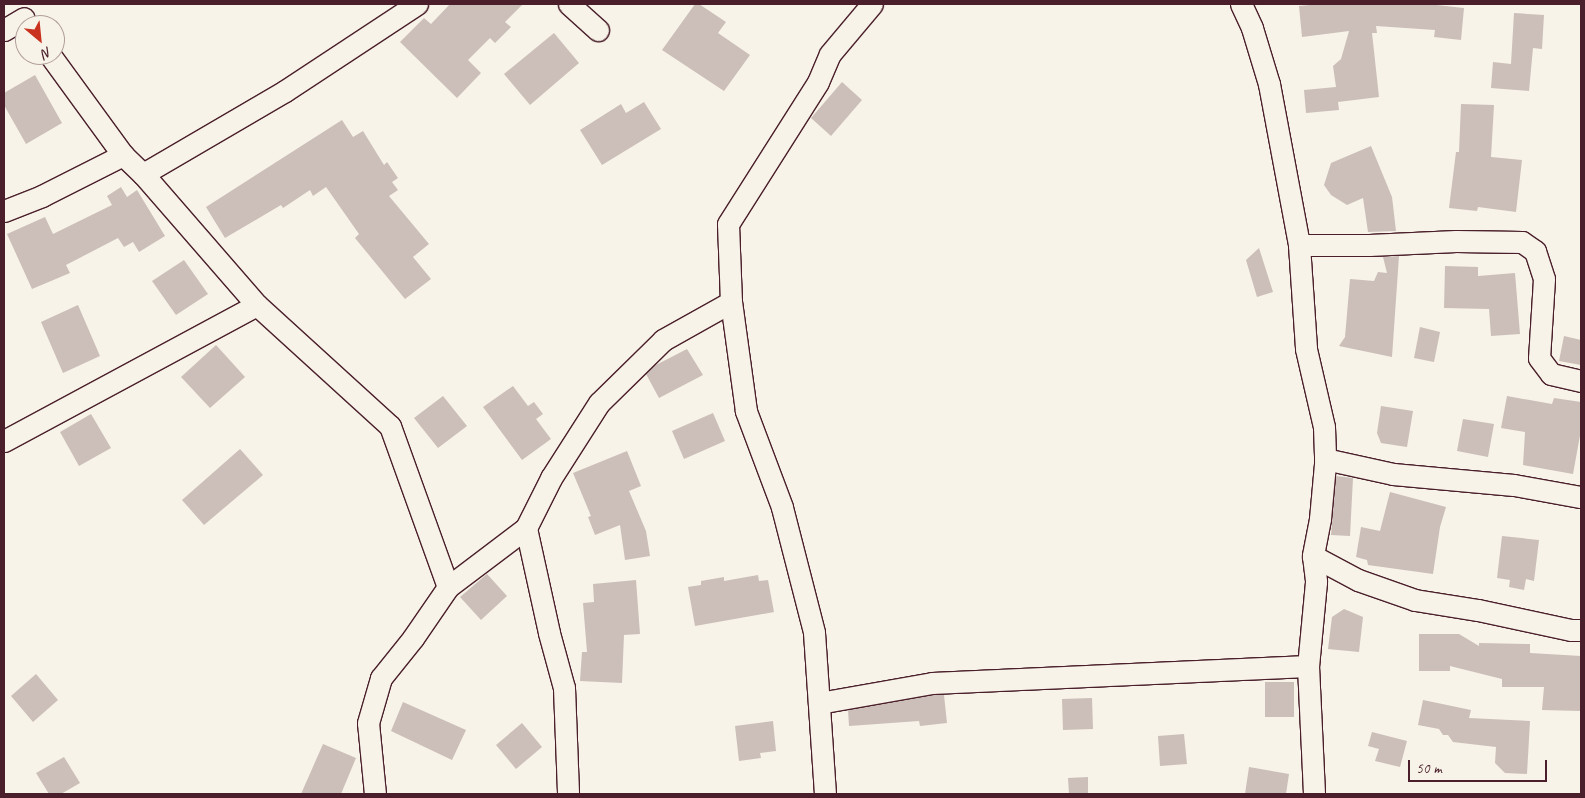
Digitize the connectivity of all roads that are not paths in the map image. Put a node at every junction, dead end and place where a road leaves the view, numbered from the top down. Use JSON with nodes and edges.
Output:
{"nodes":[{"id":1,"x":417,"y":4,"type":"edge"},
{"id":2,"x":569,"y":4,"type":"edge"},
{"id":3,"x":872,"y":4,"type":"edge"},
{"id":4,"x":1241,"y":4,"type":"edge"},
{"id":5,"x":15,"y":23,"type":"edge"},
{"id":6,"x":4,"y":30,"type":"edge"},
{"id":7,"x":598,"y":30,"type":"dead end"},
{"id":8,"x":57,"y":65,"type":"edge"},
{"id":9,"x":123,"y":155,"type":"junction"},
{"id":10,"x":143,"y":174,"type":"junction"},
{"id":11,"x":4,"y":211,"type":"edge"},
{"id":12,"x":1299,"y":245,"type":"junction"},
{"id":13,"x":731,"y":302,"type":"junction"},
{"id":14,"x":257,"y":305,"type":"junction"},
{"id":15,"x":1581,"y":381,"type":"edge"},
{"id":16,"x":4,"y":441,"type":"edge"},
{"id":17,"x":1325,"y":459,"type":"junction"},
{"id":18,"x":1581,"y":497,"type":"edge"},
{"id":19,"x":526,"y":528,"type":"junction"},
{"id":20,"x":1313,"y":556,"type":"junction"},
{"id":21,"x":448,"y":587,"type":"junction"},
{"id":22,"x":1581,"y":630,"type":"edge"},
{"id":23,"x":1308,"y":666,"type":"junction"},
{"id":24,"x":819,"y":703,"type":"junction"},
{"id":25,"x":376,"y":794,"type":"edge"},
{"id":26,"x":568,"y":794,"type":"edge"},
{"id":27,"x":825,"y":794,"type":"edge"},
{"id":28,"x":1314,"y":794,"type":"edge"}],
"edges":[{"from":1,"to":10,"type":"street"},
{"from":2,"to":7,"type":"street"},
{"from":3,"to":13,"type":"street"},
{"from":4,"to":12,"type":"street"},
{"from":5,"to":6,"type":"street"},
{"from":8,"to":9,"type":"street"},
{"from":9,"to":10,"type":"street"},
{"from":9,"to":11,"type":"street"},
{"from":10,"to":14,"type":"street"},
{"from":12,"to":15,"type":"street"},
{"from":12,"to":17,"type":"street"},
{"from":13,"to":19,"type":"street"},
{"from":13,"to":24,"type":"street"},
{"from":14,"to":16,"type":"street"},
{"from":14,"to":21,"type":"street"},
{"from":17,"to":18,"type":"street"},
{"from":17,"to":20,"type":"street"},
{"from":19,"to":21,"type":"street"},
{"from":19,"to":26,"type":"street"},
{"from":20,"to":22,"type":"street"},
{"from":20,"to":23,"type":"street"},
{"from":21,"to":25,"type":"street"},
{"from":23,"to":24,"type":"street"},
{"from":23,"to":28,"type":"street"},
{"from":24,"to":27,"type":"street"}]}
